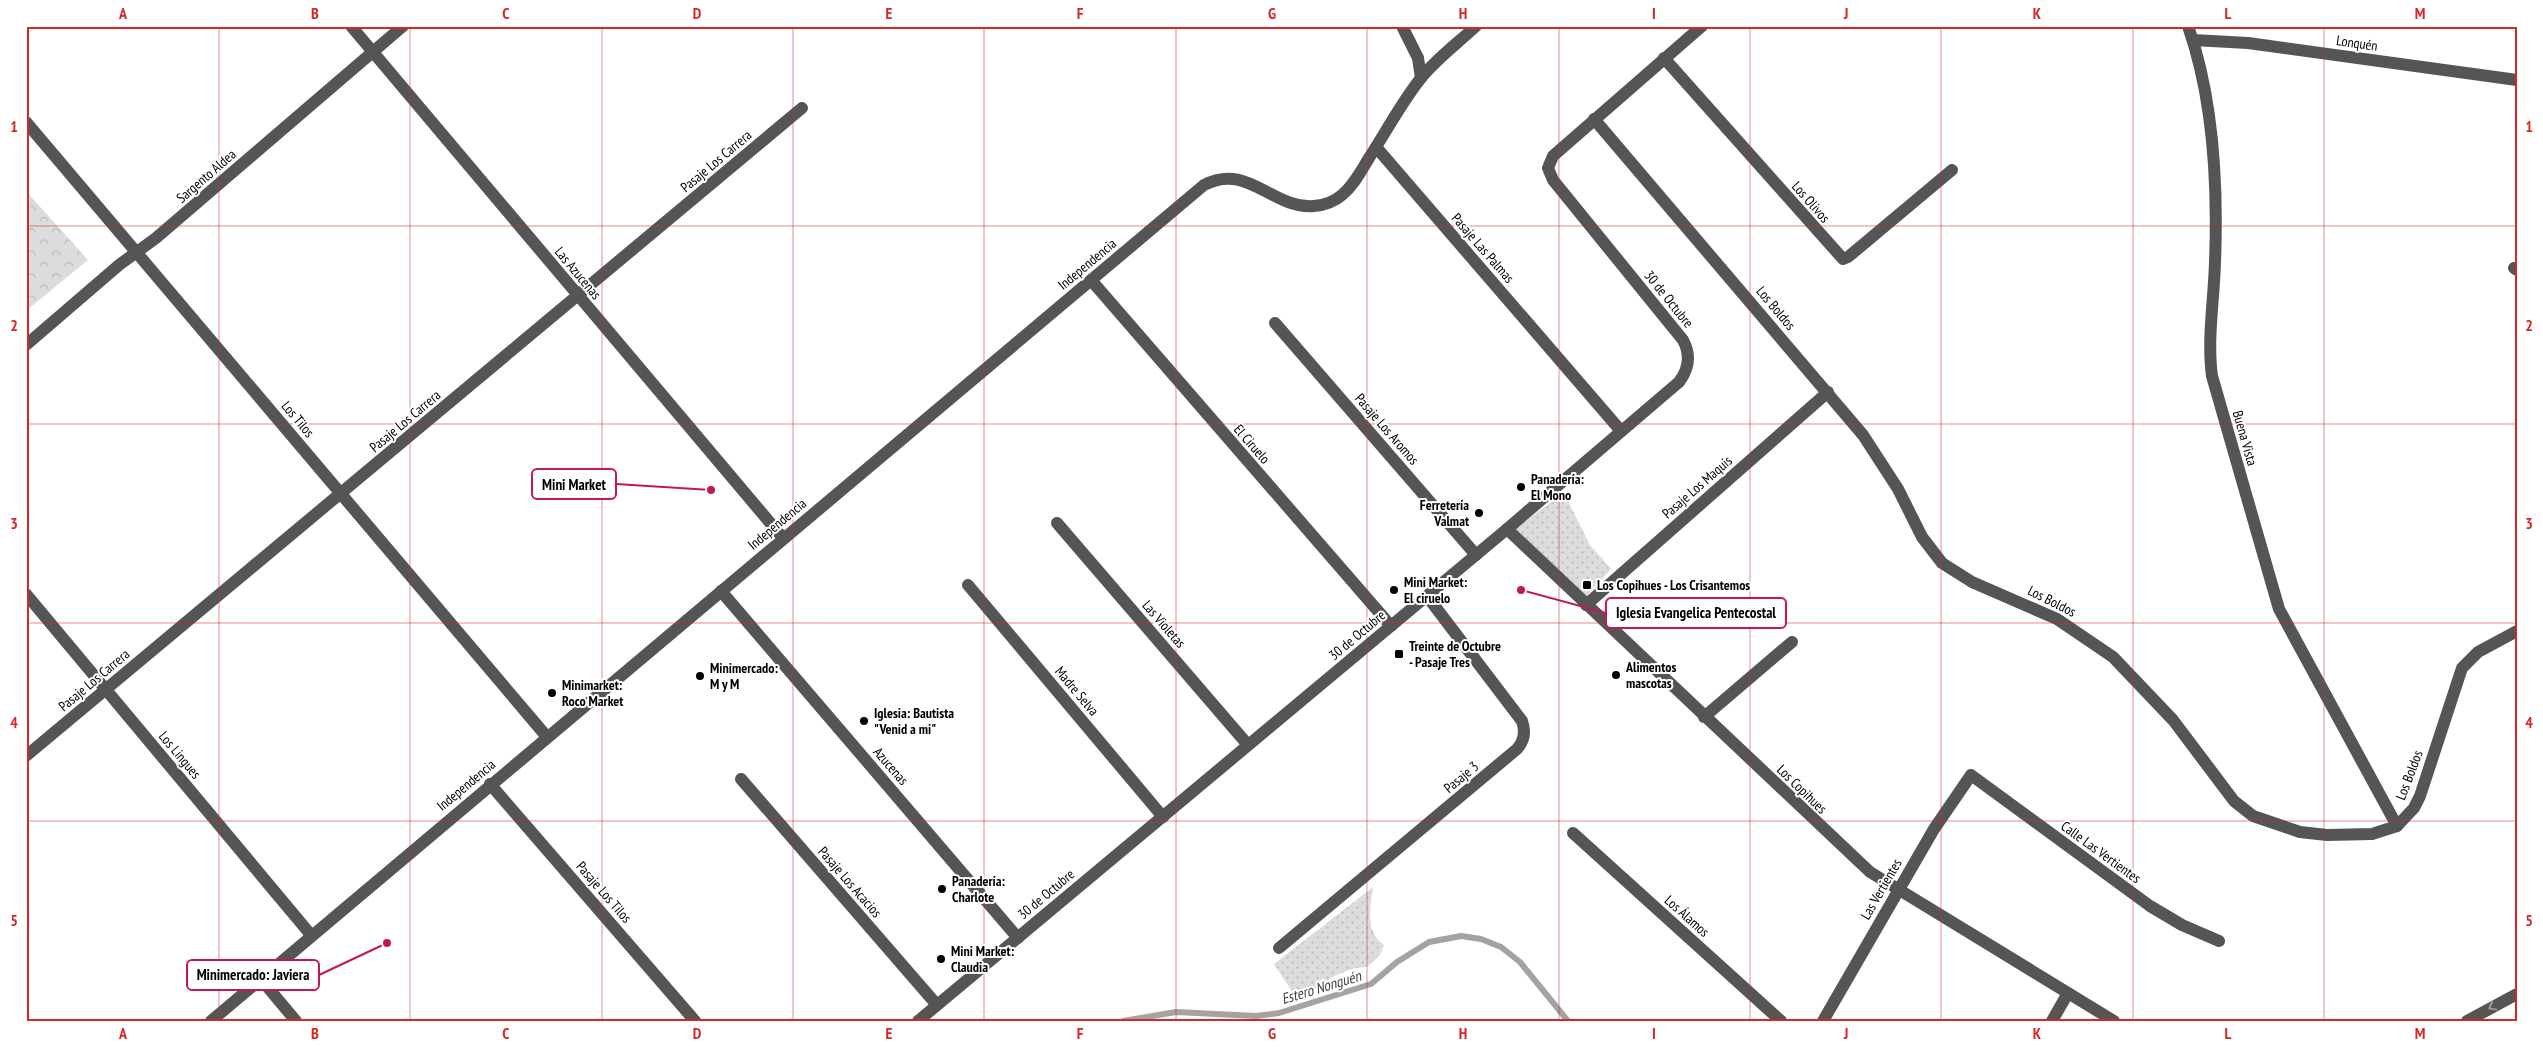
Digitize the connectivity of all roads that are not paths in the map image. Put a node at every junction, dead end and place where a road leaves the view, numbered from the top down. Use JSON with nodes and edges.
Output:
{"nodes":[{"id":1,"x":351,"y":26,"type":"edge"},
{"id":2,"x":402,"y":26,"type":"edge"},
{"id":3,"x":1402,"y":26,"type":"edge"},
{"id":4,"x":1476,"y":26,"type":"edge"},
{"id":5,"x":1702,"y":26,"type":"edge"},
{"id":6,"x":2188,"y":26,"type":"edge"},
{"id":7,"x":2193,"y":40,"type":"junction"},
{"id":8,"x":372,"y":52,"type":"junction"},
{"id":9,"x":1664,"y":58,"type":"junction"},
{"id":10,"x":1421,"y":78,"type":"junction"},
{"id":11,"x":2517,"y":80,"type":"edge"},
{"id":12,"x":802,"y":108,"type":"dead end"},
{"id":13,"x":1594,"y":119,"type":"junction"},
{"id":14,"x":26,"y":122,"type":"edge"},
{"id":15,"x":1376,"y":147,"type":"junction"},
{"id":16,"x":1952,"y":170,"type":"dead end"},
{"id":17,"x":137,"y":252,"type":"junction"},
{"id":18,"x":1091,"y":280,"type":"junction"},
{"id":19,"x":578,"y":296,"type":"junction"},
{"id":20,"x":1275,"y":323,"type":"dead end"},
{"id":21,"x":26,"y":345,"type":"edge"},
{"id":22,"x":1828,"y":392,"type":"junction"},
{"id":23,"x":1621,"y":431,"type":"junction"},
{"id":24,"x":341,"y":493,"type":"junction"},
{"id":25,"x":1057,"y":523,"type":"dead end"},
{"id":26,"x":1507,"y":529,"type":"junction"},
{"id":27,"x":784,"y":538,"type":"junction"},
{"id":28,"x":1476,"y":555,"type":"junction"},
{"id":29,"x":968,"y":584,"type":"dead end"},
{"id":30,"x":721,"y":591,"type":"junction"},
{"id":31,"x":26,"y":594,"type":"edge"},
{"id":32,"x":1427,"y":596,"type":"junction"},
{"id":33,"x":1586,"y":605,"type":"junction"},
{"id":34,"x":1391,"y":626,"type":"junction"},
{"id":35,"x":2517,"y":631,"type":"edge"},
{"id":36,"x":1792,"y":642,"type":"dead end"},
{"id":37,"x":106,"y":690,"type":"junction"},
{"id":38,"x":1704,"y":717,"type":"junction"},
{"id":39,"x":547,"y":737,"type":"junction"},
{"id":40,"x":1248,"y":745,"type":"junction"},
{"id":41,"x":26,"y":756,"type":"edge"},
{"id":42,"x":1971,"y":775,"type":"joint"},
{"id":43,"x":741,"y":779,"type":"dead end"},
{"id":44,"x":490,"y":784,"type":"junction"},
{"id":45,"x":1163,"y":816,"type":"junction"},
{"id":46,"x":2397,"y":826,"type":"junction"},
{"id":47,"x":1573,"y":833,"type":"dead end"},
{"id":48,"x":1898,"y":890,"type":"junction"},
{"id":49,"x":311,"y":935,"type":"junction"},
{"id":50,"x":1018,"y":938,"type":"junction"},
{"id":51,"x":2219,"y":941,"type":"dead end"},
{"id":52,"x":1279,"y":948,"type":"dead end"},
{"id":53,"x":260,"y":978,"type":"junction"},
{"id":54,"x":2068,"y":993,"type":"junction"},
{"id":55,"x":2517,"y":994,"type":"edge"},
{"id":56,"x":937,"y":1005,"type":"junction"},
{"id":57,"x":210,"y":1021,"type":"edge"},
{"id":58,"x":296,"y":1021,"type":"edge"},
{"id":59,"x":695,"y":1021,"type":"edge"},
{"id":60,"x":918,"y":1021,"type":"edge"},
{"id":61,"x":1781,"y":1021,"type":"edge"},
{"id":62,"x":1823,"y":1021,"type":"edge"},
{"id":63,"x":2052,"y":1021,"type":"edge"},
{"id":64,"x":2114,"y":1021,"type":"edge"},
{"id":65,"x":2467,"y":1021,"type":"edge"}],
"edges":[{"from":1,"to":8,"type":"street","name":"Las Azucenas"},
{"from":2,"to":8,"type":"street","name":"Sargento Aldea"},
{"from":3,"to":10,"type":"street"},
{"from":4,"to":10,"type":"street"},
{"from":5,"to":9,"type":"street","name":"30 de Octubre"},
{"from":6,"to":7,"type":"street","name":"Buena Vista"},
{"from":7,"to":11,"type":"street","name":"Lonquén"},
{"from":7,"to":46,"type":"street","name":"Buena Vista"},
{"from":8,"to":17,"type":"street","name":"Sargento Aldea"},
{"from":8,"to":19,"type":"street","name":"Las Azucenas"},
{"from":9,"to":13,"type":"street","name":"30 de Octubre"},
{"from":9,"to":16,"type":"street","name":"Los Olivos"},
{"from":10,"to":15,"type":"street"},
{"from":12,"to":19,"type":"street","name":"Pasaje Los Carrera"},
{"from":13,"to":22,"type":"street","name":"Los Boldos"},
{"from":13,"to":23,"type":"street","name":"30 de Octubre"},
{"from":14,"to":17,"type":"street","name":"Los Tilos"},
{"from":15,"to":18,"type":"street","name":"Independencia"},
{"from":15,"to":23,"type":"street","name":"Pasaje Las Palmas"},
{"from":17,"to":21,"type":"street","name":"Sargento Aldea"},
{"from":17,"to":24,"type":"street","name":"Los Tilos"},
{"from":18,"to":27,"type":"street","name":"Independencia"},
{"from":18,"to":34,"type":"street","name":"El Ciruelo"},
{"from":19,"to":24,"type":"street","name":"Pasaje Los Carrera"},
{"from":19,"to":27,"type":"street","name":"Las Azucenas"},
{"from":20,"to":28,"type":"street","name":"Pasaje Los Aromos"},
{"from":22,"to":33,"type":"street","name":"Pasaje Los Maquis"},
{"from":22,"to":46,"type":"street","name":"Los Boldos"},
{"from":23,"to":26,"type":"street","name":"30 de Octubre"},
{"from":24,"to":37,"type":"street","name":"Pasaje Los Carrera"},
{"from":24,"to":39,"type":"street","name":"Los Tilos"},
{"from":25,"to":40,"type":"street","name":"Las Violetas"},
{"from":26,"to":28,"type":"street","name":"30 de Octubre"},
{"from":26,"to":33,"type":"street","name":"Los Copihues"},
{"from":27,"to":30,"type":"street","name":"Independencia"},
{"from":28,"to":32,"type":"street","name":"30 de Octubre"},
{"from":29,"to":45,"type":"street","name":"Madre Selva"},
{"from":30,"to":39,"type":"street","name":"Independencia"},
{"from":30,"to":50,"type":"street","name":"Azucenas"},
{"from":31,"to":37,"type":"street","name":"Los Lingues"},
{"from":32,"to":34,"type":"street","name":"30 de Octubre"},
{"from":32,"to":52,"type":"street","name":"Pasaje 3"},
{"from":33,"to":38,"type":"street","name":"Los Copihues"},
{"from":34,"to":40,"type":"street","name":"30 de Octubre"},
{"from":35,"to":46,"type":"street","name":"Los Boldos"},
{"from":36,"to":38,"type":"street"},
{"from":37,"to":41,"type":"street","name":"Pasaje Los Carrera"},
{"from":37,"to":49,"type":"street","name":"Los Lingues"},
{"from":38,"to":48,"type":"street","name":"Los Copihues"},
{"from":39,"to":44,"type":"street","name":"Independencia"},
{"from":40,"to":45,"type":"street","name":"30 de Octubre"},
{"from":42,"to":48,"type":"street","name":"Las Vertientes"},
{"from":42,"to":51,"type":"street","name":"Calle Las Vertientes"},
{"from":43,"to":56,"type":"street","name":"Pasaje Los Acacios"},
{"from":44,"to":49,"type":"street","name":"Independencia"},
{"from":44,"to":59,"type":"street","name":"Pasaje Los Tilos"},
{"from":45,"to":50,"type":"street","name":"30 de Octubre"},
{"from":47,"to":61,"type":"street","name":"Los Álamos"},
{"from":48,"to":54,"type":"street","name":"Los Copihues"},
{"from":48,"to":62,"type":"street","name":"Las Vertientes"},
{"from":49,"to":53,"type":"street","name":"Independencia"},
{"from":50,"to":56,"type":"street","name":"30 de Octubre"},
{"from":53,"to":57,"type":"street","name":"Independencia"},
{"from":53,"to":58,"type":"street"},
{"from":54,"to":63,"type":"street"},
{"from":54,"to":64,"type":"street","name":"Los Copihues"},
{"from":55,"to":65,"type":"street","one_way":true},
{"from":56,"to":60,"type":"street","name":"30 de Octubre"}]}
